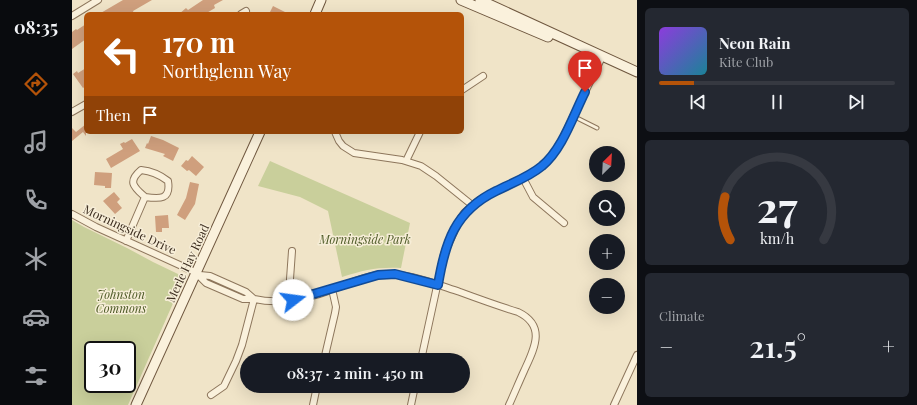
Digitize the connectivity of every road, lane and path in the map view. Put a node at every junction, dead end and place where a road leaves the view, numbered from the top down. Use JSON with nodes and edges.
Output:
{"nodes":[{"id":1,"x":98,"y":0,"type":"edge"},
{"id":2,"x":321,"y":0,"type":"edge"},
{"id":3,"x":461,"y":0,"type":"edge"},
{"id":4,"x":480,"y":0,"type":"edge"},
{"id":5,"x":316,"y":12,"type":"edge"},
{"id":6,"x":72,"y":16,"type":"edge"},
{"id":7,"x":602,"y":57,"type":"junction"},
{"id":8,"x":637,"y":72,"type":"edge"},
{"id":9,"x":483,"y":76,"type":"dead end"},
{"id":10,"x":464,"y":89,"type":"edge"},
{"id":11,"x":84,"y":105,"type":"edge"},
{"id":12,"x":72,"y":112,"type":"edge"},
{"id":13,"x":573,"y":116,"type":"junction"},
{"id":14,"x":597,"y":128,"type":"dead end"},
{"id":15,"x":259,"y":134,"type":"edge"},
{"id":16,"x":336,"y":134,"type":"edge"},
{"id":17,"x":419,"y":134,"type":"edge"},
{"id":18,"x":406,"y":161,"type":"junction"},
{"id":19,"x":523,"y":178,"type":"junction"},
{"id":20,"x":145,"y":197,"type":"junction"},
{"id":21,"x":472,"y":205,"type":"junction"},
{"id":22,"x":72,"y":214,"type":"edge"},
{"id":23,"x":564,"y":223,"type":"dead end"},
{"id":24,"x":126,"y":241,"type":"junction"},
{"id":25,"x":292,"y":251,"type":"dead end"},
{"id":26,"x":198,"y":274,"type":"junction"},
{"id":27,"x":438,"y":285,"type":"junction"},
{"id":28,"x":332,"y":289,"type":"junction"},
{"id":29,"x":254,"y":299,"type":"junction"},
{"id":30,"x":293,"y":300,"type":"junction"},
{"id":31,"x":326,"y":353,"type":"edge"},
{"id":32,"x":423,"y":353,"type":"edge"},
{"id":33,"x":637,"y":355,"type":"edge"},
{"id":34,"x":315,"y":393,"type":"edge"},
{"id":35,"x":414,"y":393,"type":"edge"},
{"id":36,"x":211,"y":395,"type":"dead end"},
{"id":37,"x":136,"y":405,"type":"edge"},
{"id":38,"x":312,"y":405,"type":"edge"},
{"id":39,"x":411,"y":405,"type":"edge"},
{"id":40,"x":509,"y":405,"type":"edge"},
{"id":41,"x":614,"y":405,"type":"edge"}],
"edges":[{"from":1,"to":6,"type":"street"},
{"from":2,"to":5,"type":"main road"},
{"from":3,"to":7,"type":"main road"},
{"from":4,"to":7,"type":"main road"},
{"from":7,"to":8,"type":"main road"},
{"from":7,"to":13,"type":"street"},
{"from":9,"to":10,"type":"street"},
{"from":11,"to":12,"type":"street"},
{"from":13,"to":14,"type":"lane"},
{"from":13,"to":19,"type":"street"},
{"from":15,"to":26,"type":"main road","name":"Merle Hay Road"},
{"from":16,"to":18,"type":"street"},
{"from":17,"to":18,"type":"street"},
{"from":18,"to":21,"type":"street"},
{"from":19,"to":21,"type":"street"},
{"from":19,"to":23,"type":"street"},
{"from":20,"to":20,"type":"street"},
{"from":20,"to":24,"type":"street"},
{"from":21,"to":27,"type":"street"},
{"from":22,"to":24,"type":"street","name":"Morningside Drive"},
{"from":24,"to":26,"type":"street","name":"Morningside Drive"},
{"from":25,"to":30,"type":"street"},
{"from":26,"to":29,"type":"street","name":"Morningside Drive"},
{"from":26,"to":37,"type":"main road","name":"Merle Hay Road"},
{"from":27,"to":28,"type":"street","name":"Morningside Drive"},
{"from":27,"to":32,"type":"street"},
{"from":27,"to":40,"type":"street","name":"Morningside Drive"},
{"from":28,"to":30,"type":"street","name":"Morningside Drive"},
{"from":28,"to":31,"type":"street"},
{"from":29,"to":30,"type":"street","name":"Morningside Drive"},
{"from":29,"to":36,"type":"street"},
{"from":33,"to":41,"type":"street"},
{"from":34,"to":38,"type":"street"},
{"from":35,"to":39,"type":"street"}]}
